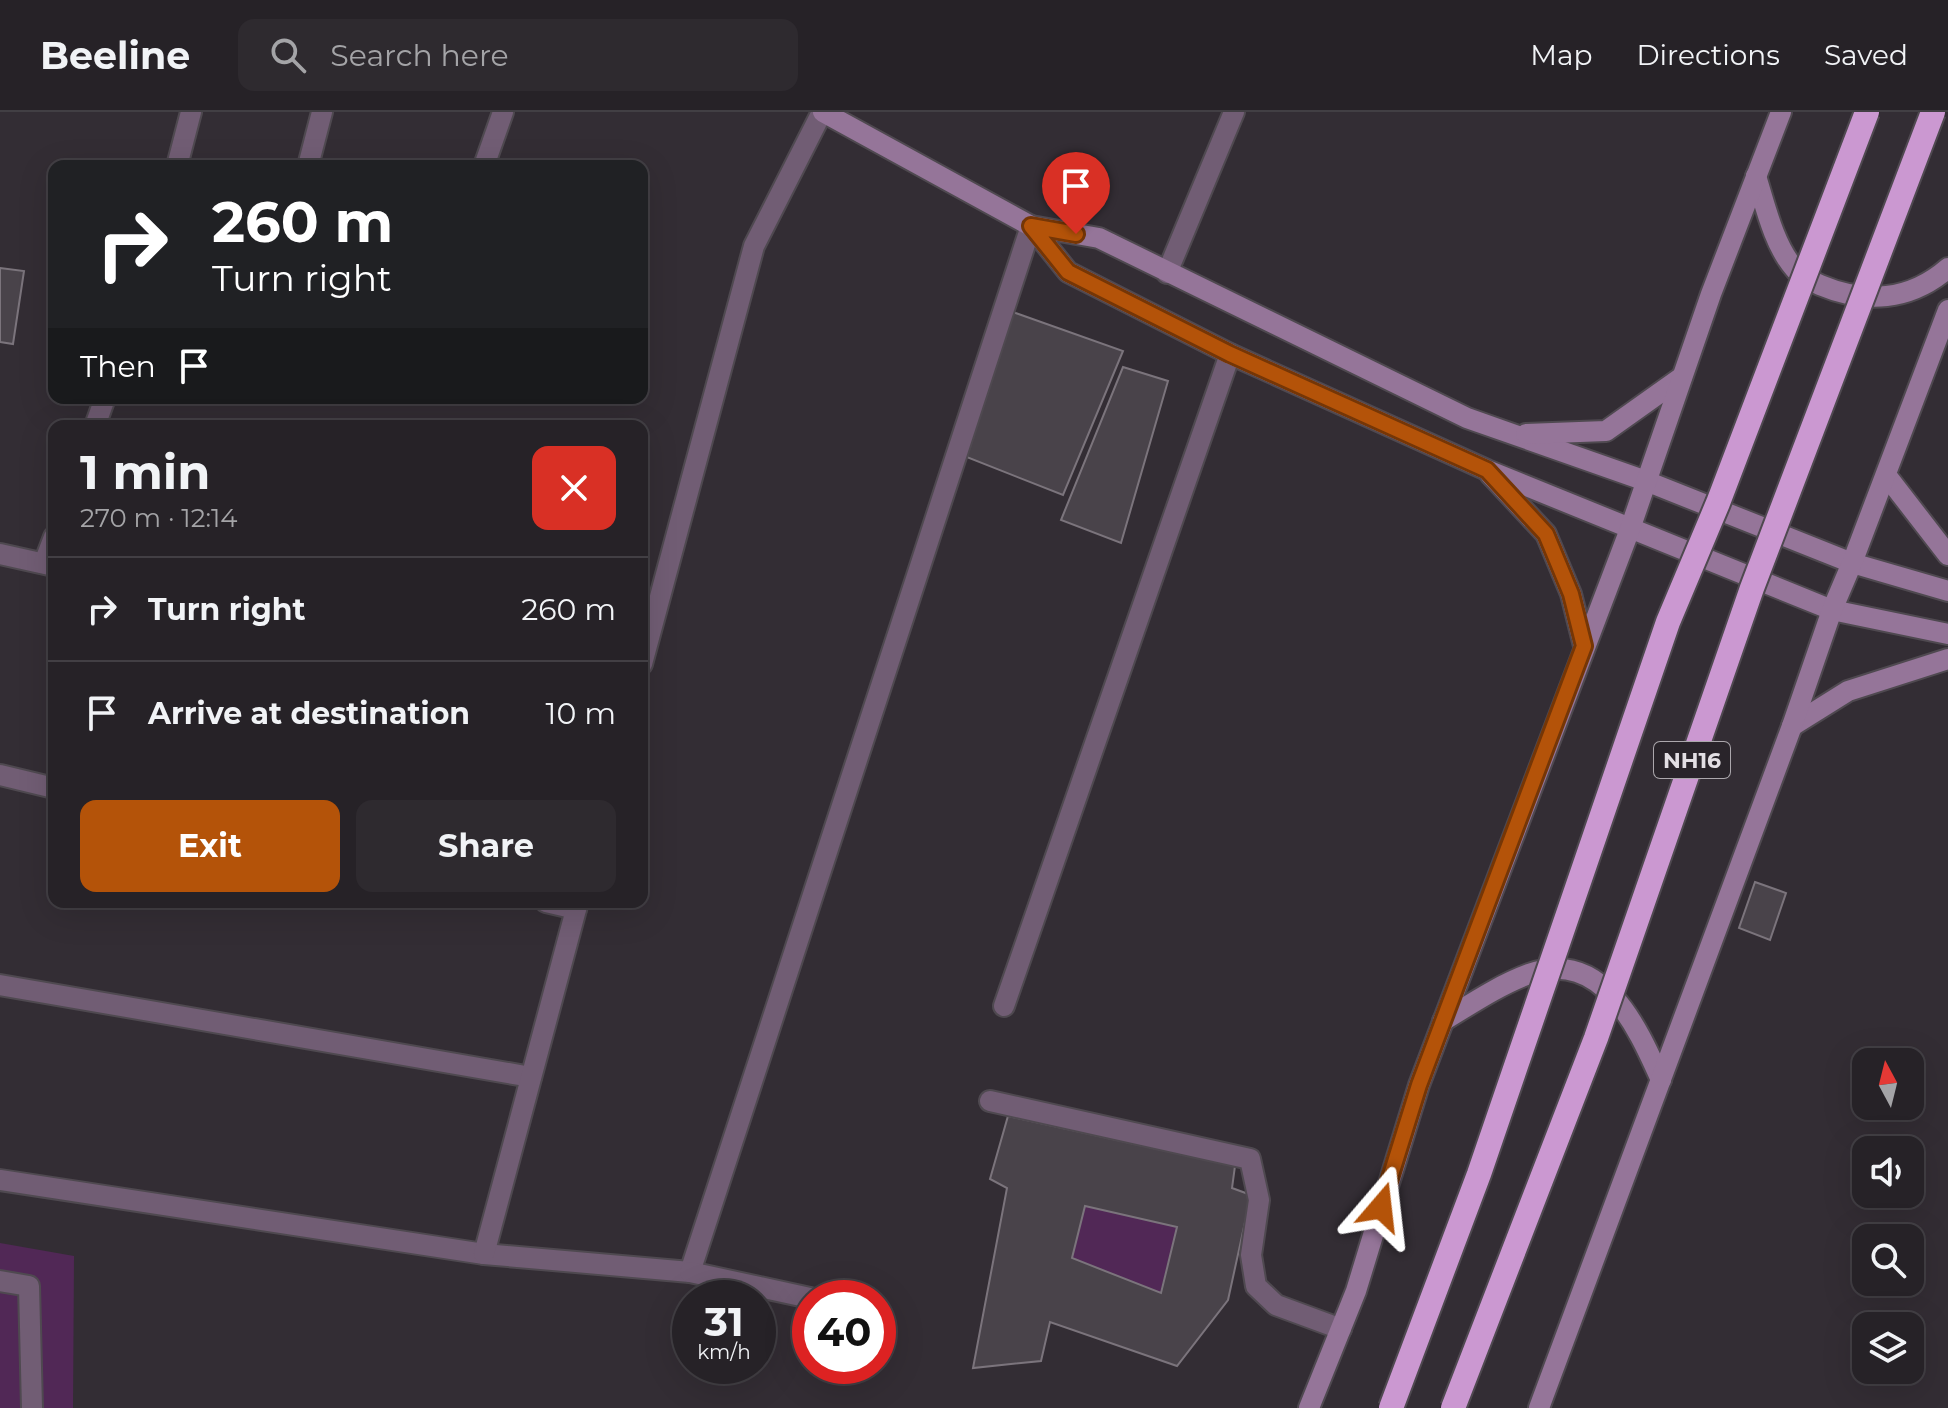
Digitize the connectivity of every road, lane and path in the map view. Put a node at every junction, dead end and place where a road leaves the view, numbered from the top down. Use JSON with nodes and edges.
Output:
{"nodes":[{"id":1,"x":191,"y":112,"type":"edge"},
{"id":2,"x":322,"y":112,"type":"edge"},
{"id":3,"x":503,"y":112,"type":"edge"},
{"id":4,"x":822,"y":112,"type":"edge"},
{"id":5,"x":1234,"y":112,"type":"edge"},
{"id":6,"x":1781,"y":112,"type":"edge"},
{"id":7,"x":1867,"y":112,"type":"edge"},
{"id":8,"x":1933,"y":112,"type":"edge"},
{"id":9,"x":179,"y":160,"type":"edge"},
{"id":10,"x":310,"y":160,"type":"edge"},
{"id":11,"x":486,"y":160,"type":"edge"},
{"id":12,"x":1756,"y":176,"type":"junction"},
{"id":13,"x":1031,"y":226,"type":"junction"},
{"id":14,"x":1948,"y":268,"type":"edge"},
{"id":15,"x":1167,"y":273,"type":"junction"},
{"id":16,"x":1948,"y":310,"type":"edge"},
{"id":17,"x":1230,"y":354,"type":"junction"},
{"id":18,"x":1682,"y":377,"type":"junction"},
{"id":19,"x":1514,"y":435,"type":"junction"},
{"id":20,"x":1487,"y":470,"type":"junction"},
{"id":21,"x":1886,"y":475,"type":"junction"},
{"id":22,"x":1646,"y":481,"type":"junction"},
{"id":23,"x":1630,"y":529,"type":"junction"},
{"id":24,"x":0,"y":554,"type":"edge"},
{"id":25,"x":1948,"y":555,"type":"edge"},
{"id":26,"x":1852,"y":563,"type":"junction"},
{"id":27,"x":48,"y":564,"type":"edge"},
{"id":28,"x":1948,"y":591,"type":"edge"},
{"id":29,"x":1832,"y":610,"type":"junction"},
{"id":30,"x":1948,"y":634,"type":"edge"},
{"id":31,"x":648,"y":642,"type":"edge"},
{"id":32,"x":1584,"y":646,"type":"junction"},
{"id":33,"x":1948,"y":659,"type":"edge"},
{"id":34,"x":1792,"y":726,"type":"junction"},
{"id":35,"x":0,"y":775,"type":"edge"},
{"id":36,"x":48,"y":787,"type":"edge"},
{"id":37,"x":576,"y":908,"type":"edge"},
{"id":38,"x":0,"y":985,"type":"edge"},
{"id":39,"x":1004,"y":1006,"type":"dead end"},
{"id":40,"x":1443,"y":1021,"type":"junction"},
{"id":41,"x":531,"y":1077,"type":"junction"},
{"id":42,"x":1661,"y":1080,"type":"junction"},
{"id":43,"x":990,"y":1101,"type":"dead end"},
{"id":44,"x":0,"y":1180,"type":"edge"},
{"id":45,"x":484,"y":1254,"type":"junction"},
{"id":46,"x":690,"y":1272,"type":"junction"},
{"id":47,"x":0,"y":1281,"type":"edge"},
{"id":48,"x":792,"y":1294,"type":"edge"},
{"id":49,"x":1341,"y":1329,"type":"junction"},
{"id":50,"x":32,"y":1408,"type":"edge"},
{"id":51,"x":1309,"y":1408,"type":"edge"},
{"id":52,"x":1391,"y":1408,"type":"edge"},
{"id":53,"x":1453,"y":1408,"type":"edge"},
{"id":54,"x":1539,"y":1408,"type":"edge"}],
"edges":[{"from":1,"to":9,"type":"street"},
{"from":2,"to":10,"type":"street"},
{"from":3,"to":11,"type":"street"},
{"from":4,"to":13,"type":"street"},
{"from":4,"to":31,"type":"street"},
{"from":5,"to":15,"type":"street"},
{"from":6,"to":12,"type":"street"},
{"from":7,"to":52,"type":"highway","number":"NH16","bridge":true},
{"from":8,"to":53,"type":"highway","number":"NH16","bridge":true},
{"from":12,"to":14,"type":"street"},
{"from":12,"to":18,"type":"street"},
{"from":13,"to":15,"type":"street"},
{"from":13,"to":17,"type":"street"},
{"from":13,"to":46,"type":"street"},
{"from":15,"to":19,"type":"street"},
{"from":16,"to":21,"type":"street"},
{"from":17,"to":20,"type":"street"},
{"from":17,"to":39,"type":"street"},
{"from":18,"to":19,"type":"street"},
{"from":18,"to":22,"type":"street"},
{"from":19,"to":22,"type":"street"},
{"from":20,"to":23,"type":"street"},
{"from":20,"to":32,"type":"street"},
{"from":21,"to":25,"type":"street"},
{"from":21,"to":26,"type":"street"},
{"from":22,"to":23,"type":"street"},
{"from":22,"to":26,"type":"street"},
{"from":23,"to":29,"type":"street"},
{"from":23,"to":32,"type":"street"},
{"from":24,"to":27,"type":"street"},
{"from":26,"to":28,"type":"street"},
{"from":26,"to":29,"type":"street"},
{"from":29,"to":30,"type":"street"},
{"from":29,"to":34,"type":"street"},
{"from":32,"to":40,"type":"street"},
{"from":33,"to":34,"type":"street"},
{"from":34,"to":42,"type":"street"},
{"from":35,"to":36,"type":"street"},
{"from":37,"to":41,"type":"street"},
{"from":38,"to":41,"type":"street"},
{"from":40,"to":42,"type":"street"},
{"from":40,"to":49,"type":"street"},
{"from":41,"to":45,"type":"street"},
{"from":42,"to":54,"type":"street"},
{"from":43,"to":49,"type":"street"},
{"from":44,"to":45,"type":"street"},
{"from":45,"to":46,"type":"street"},
{"from":46,"to":48,"type":"street"},
{"from":47,"to":50,"type":"street"},
{"from":49,"to":51,"type":"street"}]}
